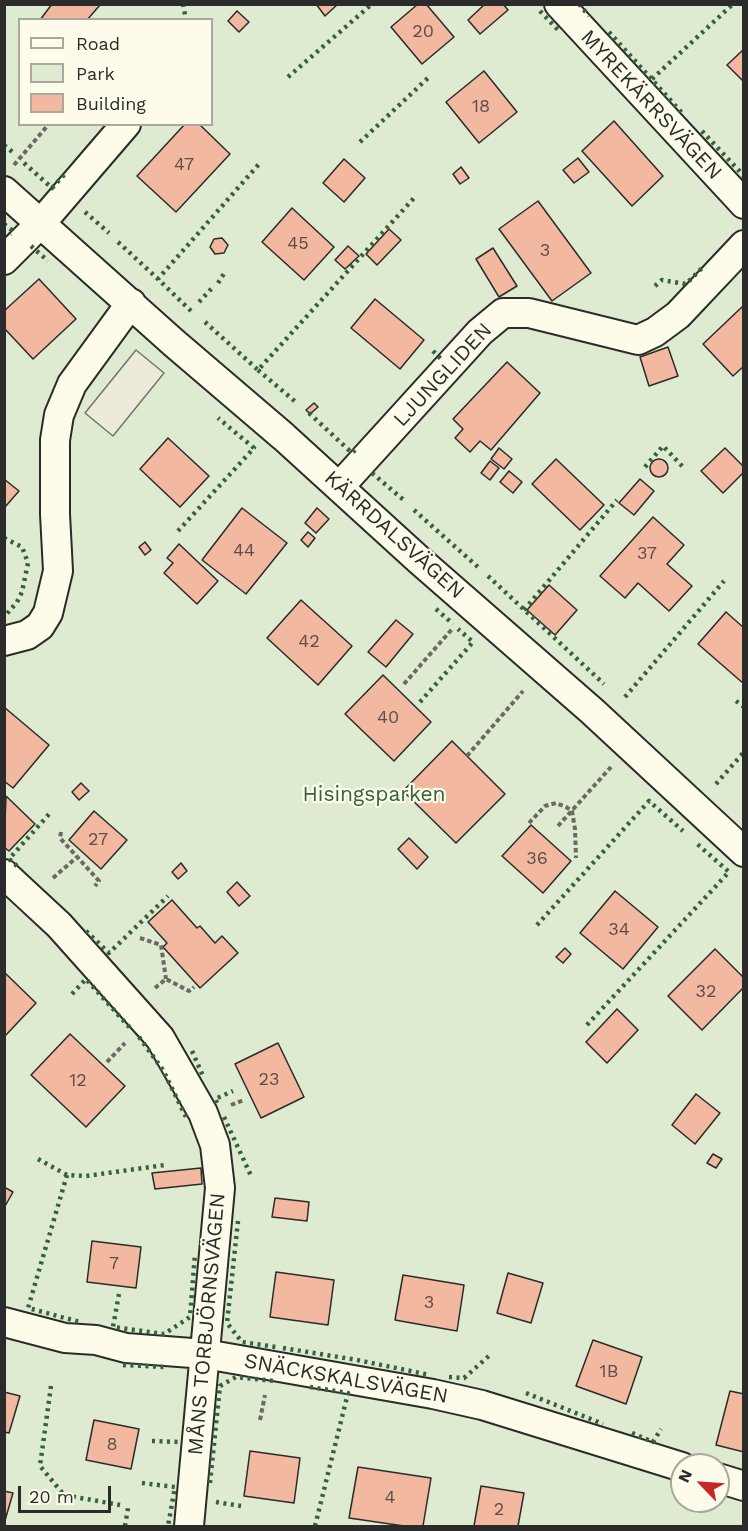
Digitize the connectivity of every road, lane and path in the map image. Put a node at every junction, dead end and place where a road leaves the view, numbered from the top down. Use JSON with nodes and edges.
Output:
{"nodes":[{"id":1,"x":559,"y":4,"type":"edge"},
{"id":2,"x":48,"y":126,"type":"edge"},
{"id":3,"x":124,"y":126,"type":"edge"},
{"id":4,"x":8,"y":179,"type":"edge"},
{"id":5,"x":744,"y":204,"type":"edge"},
{"id":6,"x":41,"y":223,"type":"junction"},
{"id":7,"x":744,"y":245,"type":"edge"},
{"id":8,"x":4,"y":260,"type":"edge"},
{"id":9,"x":131,"y":303,"type":"junction"},
{"id":10,"x":340,"y":486,"type":"junction"},
{"id":11,"x":472,"y":606,"type":"junction"},
{"id":12,"x":4,"y":641,"type":"edge"},
{"id":13,"x":543,"y":668,"type":"junction"},
{"id":14,"x":404,"y":684,"type":"dead end"},
{"id":15,"x":630,"y":746,"type":"junction"},
{"id":16,"x":466,"y":756,"type":"dead end"},
{"id":17,"x":572,"y":811,"type":"junction"},
{"id":18,"x":529,"y":823,"type":"dead end"},
{"id":19,"x":558,"y":826,"type":"dead end"},
{"id":20,"x":61,"y":832,"type":"dead end"},
{"id":21,"x":744,"y":852,"type":"edge"},
{"id":22,"x":576,"y":858,"type":"dead end"},
{"id":23,"x":4,"y":874,"type":"edge"},
{"id":24,"x":95,"y":886,"type":"dead end"},
{"id":25,"x":140,"y":938,"type":"dead end"},
{"id":26,"x":166,"y":979,"type":"junction"},
{"id":27,"x":194,"y":987,"type":"dead end"},
{"id":28,"x":132,"y":1006,"type":"junction"},
{"id":29,"x":4,"y":1322,"type":"edge"},
{"id":30,"x":205,"y":1354,"type":"junction"},
{"id":31,"x":670,"y":1463,"type":"edge"},
{"id":32,"x":189,"y":1527,"type":"edge"}],
"edges":[{"from":1,"to":5,"type":"street","name":"MYREKÄRRSVÄGEN"},
{"from":2,"to":4,"type":"path"},
{"from":3,"to":6,"type":"street"},
{"from":4,"to":6,"type":"street","name":"KÄRRDALSVÄGEN"},
{"from":6,"to":8,"type":"street"},
{"from":6,"to":9,"type":"street","name":"KÄRRDALSVÄGEN"},
{"from":7,"to":10,"type":"street","name":"LJUNGLIDEN"},
{"from":9,"to":10,"type":"street","name":"KÄRRDALSVÄGEN"},
{"from":9,"to":12,"type":"street"},
{"from":10,"to":11,"type":"street","name":"KÄRRDALSVÄGEN"},
{"from":11,"to":13,"type":"street","name":"KÄRRDALSVÄGEN"},
{"from":11,"to":14,"type":"path"},
{"from":13,"to":15,"type":"street","name":"KÄRRDALSVÄGEN"},
{"from":13,"to":16,"type":"path"},
{"from":15,"to":17,"type":"path"},
{"from":15,"to":21,"type":"street","name":"KÄRRDALSVÄGEN"},
{"from":17,"to":18,"type":"path"},
{"from":17,"to":19,"type":"path"},
{"from":17,"to":22,"type":"path"},
{"from":20,"to":24,"type":"path"},
{"from":23,"to":28,"type":"street","name":"MÅNS TORBJÖRNSVÄGEN"},
{"from":25,"to":26,"type":"path"},
{"from":26,"to":27,"type":"path"},
{"from":26,"to":28,"type":"path"},
{"from":28,"to":30,"type":"street","name":"MÅNS TORBJÖRNSVÄGEN"},
{"from":29,"to":30,"type":"street","name":"SNÄCKSKALSVÄGEN"},
{"from":30,"to":31,"type":"street","name":"SNÄCKSKALSVÄGEN"},
{"from":30,"to":32,"type":"street","name":"MÅNS TORBJÖRNSVÄGEN"}]}
